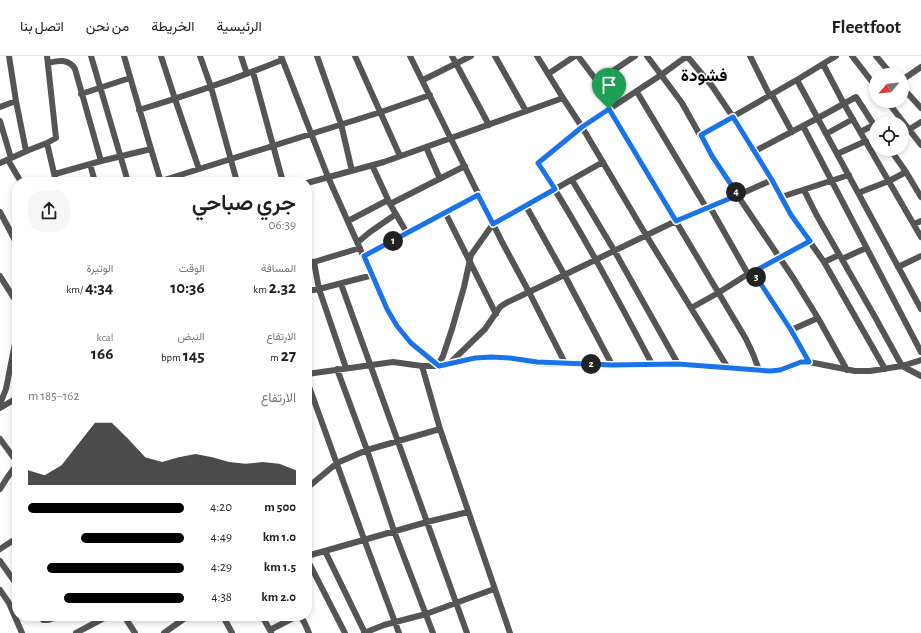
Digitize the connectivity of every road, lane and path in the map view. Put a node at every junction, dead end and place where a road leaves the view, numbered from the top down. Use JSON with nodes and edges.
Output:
{"nodes":[{"id":1,"x":9,"y":56,"type":"edge"},
{"id":2,"x":47,"y":56,"type":"edge"},
{"id":3,"x":91,"y":56,"type":"edge"},
{"id":4,"x":124,"y":56,"type":"edge"},
{"id":5,"x":161,"y":56,"type":"edge"},
{"id":6,"x":200,"y":56,"type":"edge"},
{"id":7,"x":241,"y":56,"type":"edge"},
{"id":8,"x":317,"y":56,"type":"edge"},
{"id":9,"x":355,"y":56,"type":"edge"},
{"id":10,"x":410,"y":56,"type":"edge"},
{"id":11,"x":452,"y":56,"type":"edge"},
{"id":12,"x":471,"y":56,"type":"edge"},
{"id":13,"x":495,"y":56,"type":"edge"},
{"id":14,"x":537,"y":56,"type":"edge"},
{"id":15,"x":577,"y":56,"type":"edge"},
{"id":16,"x":634,"y":56,"type":"edge"},
{"id":17,"x":647,"y":56,"type":"edge"},
{"id":18,"x":687,"y":56,"type":"edge"},
{"id":19,"x":750,"y":56,"type":"edge"},
{"id":20,"x":836,"y":56,"type":"edge"},
{"id":21,"x":852,"y":56,"type":"edge"},
{"id":22,"x":876,"y":56,"type":"edge"},
{"id":23,"x":282,"y":58,"type":"edge"},
{"id":24,"x":48,"y":63,"type":"junction"},
{"id":25,"x":456,"y":64,"type":"junction"},
{"id":26,"x":823,"y":64,"type":"junction"},
{"id":27,"x":921,"y":67,"type":"edge"},
{"id":28,"x":886,"y":68,"type":"edge"},
{"id":29,"x":250,"y":73,"type":"junction"},
{"id":30,"x":548,"y":74,"type":"junction"},
{"id":31,"x":661,"y":75,"type":"junction"},
{"id":32,"x":909,"y":75,"type":"edge"},
{"id":33,"x":130,"y":78,"type":"junction"},
{"id":34,"x":869,"y":78,"type":"edge"},
{"id":35,"x":423,"y":80,"type":"junction"},
{"id":36,"x":797,"y":80,"type":"junction"},
{"id":37,"x":598,"y":81,"type":"junction"},
{"id":38,"x":211,"y":87,"type":"junction"},
{"id":39,"x":100,"y":88,"type":"junction"},
{"id":40,"x":637,"y":92,"type":"junction"},
{"id":41,"x":82,"y":94,"type":"junction"},
{"id":42,"x":430,"y":95,"type":"junction"},
{"id":43,"x":771,"y":95,"type":"junction"},
{"id":44,"x":909,"y":95,"type":"edge"},
{"id":45,"x":563,"y":98,"type":"junction"},
{"id":46,"x":175,"y":99,"type":"junction"},
{"id":47,"x":16,"y":101,"type":"junction"},
{"id":48,"x":844,"y":104,"type":"junction"},
{"id":49,"x":615,"y":105,"type":"junction"},
{"id":50,"x":0,"y":107,"type":"edge"},
{"id":51,"x":892,"y":108,"type":"edge"},
{"id":52,"x":921,"y":108,"type":"edge"},
{"id":53,"x":609,"y":109,"type":"junction"},
{"id":54,"x":140,"y":110,"type":"junction"},
{"id":55,"x":526,"y":111,"type":"junction"},
{"id":56,"x":381,"y":112,"type":"junction"},
{"id":57,"x":899,"y":116,"type":"edge"},
{"id":58,"x":733,"y":117,"type":"junction"},
{"id":59,"x":818,"y":118,"type":"junction"},
{"id":60,"x":869,"y":118,"type":"edge"},
{"id":61,"x":853,"y":119,"type":"junction"},
{"id":62,"x":0,"y":121,"type":"edge"},
{"id":63,"x":921,"y":122,"type":"edge"},
{"id":64,"x":341,"y":124,"type":"junction"},
{"id":65,"x":489,"y":125,"type":"junction"},
{"id":66,"x":803,"y":126,"type":"junction"},
{"id":67,"x":582,"y":127,"type":"junction"},
{"id":68,"x":869,"y":129,"type":"edge"},
{"id":69,"x":909,"y":129,"type":"joint"},
{"id":70,"x":792,"y":132,"type":"junction"},
{"id":71,"x":860,"y":132,"type":"junction"},
{"id":72,"x":312,"y":133,"type":"junction"},
{"id":73,"x":826,"y":134,"type":"junction"},
{"id":74,"x":701,"y":135,"type":"junction"},
{"id":75,"x":451,"y":138,"type":"junction"},
{"id":76,"x":866,"y":141,"type":"junction"},
{"id":77,"x":47,"y":143,"type":"junction"},
{"id":78,"x":869,"y":144,"type":"edge"},
{"id":79,"x":921,"y":145,"type":"edge"},
{"id":80,"x":273,"y":146,"type":"junction"},
{"id":81,"x":426,"y":147,"type":"junction"},
{"id":82,"x":151,"y":149,"type":"junction"},
{"id":83,"x":26,"y":151,"type":"junction"},
{"id":84,"x":755,"y":151,"type":"junction"},
{"id":85,"x":837,"y":154,"type":"junction"},
{"id":86,"x":120,"y":156,"type":"junction"},
{"id":87,"x":400,"y":156,"type":"junction"},
{"id":88,"x":877,"y":156,"type":"edge"},
{"id":89,"x":895,"y":156,"type":"edge"},
{"id":90,"x":231,"y":158,"type":"junction"},
{"id":91,"x":10,"y":159,"type":"junction"},
{"id":92,"x":101,"y":161,"type":"junction"},
{"id":93,"x":603,"y":162,"type":"junction"},
{"id":94,"x":0,"y":163,"type":"edge"},
{"id":95,"x":90,"y":164,"type":"junction"},
{"id":96,"x":372,"y":165,"type":"junction"},
{"id":97,"x":465,"y":166,"type":"junction"},
{"id":98,"x":199,"y":169,"type":"junction"},
{"id":99,"x":352,"y":171,"type":"junction"},
{"id":100,"x":906,"y":172,"type":"junction"},
{"id":101,"x":55,"y":174,"type":"junction"},
{"id":102,"x":849,"y":176,"type":"junction"},
{"id":103,"x":19,"y":177,"type":"edge"},
{"id":104,"x":55,"y":177,"type":"edge"},
{"id":105,"x":94,"y":177,"type":"edge"},
{"id":106,"x":126,"y":177,"type":"edge"},
{"id":107,"x":160,"y":177,"type":"edge"},
{"id":108,"x":174,"y":177,"type":"edge"},
{"id":109,"x":236,"y":177,"type":"edge"},
{"id":110,"x":282,"y":177,"type":"edge"},
{"id":111,"x":328,"y":177,"type":"junction"},
{"id":112,"x":440,"y":179,"type":"junction"},
{"id":113,"x":572,"y":180,"type":"junction"},
{"id":114,"x":772,"y":180,"type":"junction"},
{"id":115,"x":831,"y":181,"type":"junction"},
{"id":116,"x":889,"y":181,"type":"junction"},
{"id":117,"x":312,"y":182,"type":"edge"},
{"id":118,"x":555,"y":189,"type":"junction"},
{"id":119,"x":804,"y":190,"type":"junction"},
{"id":120,"x":858,"y":193,"type":"junction"},
{"id":121,"x":478,"y":195,"type":"junction"},
{"id":122,"x":738,"y":195,"type":"junction"},
{"id":123,"x":781,"y":197,"type":"junction"},
{"id":124,"x":921,"y":197,"type":"edge"},
{"id":125,"x":389,"y":202,"type":"junction"},
{"id":126,"x":526,"y":206,"type":"junction"},
{"id":127,"x":708,"y":208,"type":"junction"},
{"id":128,"x":0,"y":212,"type":"edge"},
{"id":129,"x":446,"y":212,"type":"junction"},
{"id":130,"x":396,"y":214,"type":"junction"},
{"id":131,"x":348,"y":221,"type":"junction"},
{"id":132,"x":676,"y":221,"type":"junction"},
{"id":133,"x":921,"y":221,"type":"edge"},
{"id":134,"x":493,"y":224,"type":"junction"},
{"id":135,"x":914,"y":224,"type":"junction"},
{"id":136,"x":407,"y":233,"type":"junction"},
{"id":137,"x":12,"y":234,"type":"edge"},
{"id":138,"x":646,"y":235,"type":"junction"},
{"id":139,"x":921,"y":237,"type":"edge"},
{"id":140,"x":810,"y":241,"type":"junction"},
{"id":141,"x":359,"y":245,"type":"junction"},
{"id":142,"x":866,"y":248,"type":"junction"},
{"id":143,"x":614,"y":250,"type":"junction"},
{"id":144,"x":364,"y":256,"type":"junction"},
{"id":145,"x":921,"y":256,"type":"edge"},
{"id":146,"x":780,"y":257,"type":"junction"},
{"id":147,"x":841,"y":257,"type":"junction"},
{"id":148,"x":596,"y":259,"type":"junction"},
{"id":149,"x":469,"y":261,"type":"junction"},
{"id":150,"x":314,"y":262,"type":"joint"},
{"id":151,"x":824,"y":262,"type":"junction"},
{"id":152,"x":898,"y":267,"type":"junction"},
{"id":153,"x":750,"y":273,"type":"junction"},
{"id":154,"x":564,"y":274,"type":"junction"},
{"id":155,"x":0,"y":276,"type":"edge"},
{"id":156,"x":373,"y":276,"type":"junction"},
{"id":157,"x":341,"y":284,"type":"junction"},
{"id":158,"x":2,"y":286,"type":"edge"},
{"id":159,"x":319,"y":289,"type":"junction"},
{"id":160,"x":312,"y":290,"type":"edge"},
{"id":161,"x":529,"y":292,"type":"junction"},
{"id":162,"x":718,"y":293,"type":"junction"},
{"id":163,"x":12,"y":297,"type":"edge"},
{"id":164,"x":691,"y":308,"type":"junction"},
{"id":165,"x":921,"y":309,"type":"edge"},
{"id":166,"x":496,"y":314,"type":"junction"},
{"id":167,"x":818,"y":318,"type":"junction"},
{"id":168,"x":791,"y":330,"type":"junction"},
{"id":169,"x":921,"y":352,"type":"edge"},
{"id":170,"x":12,"y":359,"type":"edge"},
{"id":171,"x":921,"y":360,"type":"edge"},
{"id":172,"x":809,"y":362,"type":"junction"},
{"id":173,"x":450,"y":363,"type":"junction"},
{"id":174,"x":565,"y":363,"type":"junction"},
{"id":175,"x":370,"y":364,"type":"junction"},
{"id":176,"x":652,"y":364,"type":"junction"},
{"id":177,"x":678,"y":364,"type":"junction"},
{"id":178,"x":439,"y":365,"type":"junction"},
{"id":179,"x":612,"y":365,"type":"junction"},
{"id":180,"x":422,"y":366,"type":"junction"},
{"id":181,"x":902,"y":366,"type":"junction"},
{"id":182,"x":346,"y":368,"type":"junction"},
{"id":183,"x":728,"y":368,"type":"junction"},
{"id":184,"x":337,"y":369,"type":"junction"},
{"id":185,"x":885,"y":369,"type":"junction"},
{"id":186,"x":759,"y":370,"type":"junction"},
{"id":187,"x":847,"y":370,"type":"junction"},
{"id":188,"x":312,"y":373,"type":"edge"},
{"id":189,"x":921,"y":376,"type":"edge"},
{"id":190,"x":312,"y":395,"type":"edge"},
{"id":191,"x":12,"y":401,"type":"edge"},
{"id":192,"x":0,"y":404,"type":"edge"},
{"id":193,"x":0,"y":408,"type":"edge"},
{"id":194,"x":440,"y":429,"type":"junction"},
{"id":195,"x":0,"y":439,"type":"edge"},
{"id":196,"x":397,"y":442,"type":"junction"},
{"id":197,"x":366,"y":450,"type":"junction"},
{"id":198,"x":12,"y":456,"type":"edge"},
{"id":199,"x":337,"y":463,"type":"junction"},
{"id":200,"x":12,"y":470,"type":"edge"},
{"id":201,"x":312,"y":484,"type":"edge"},
{"id":202,"x":0,"y":489,"type":"edge"},
{"id":203,"x":468,"y":512,"type":"junction"},
{"id":204,"x":427,"y":522,"type":"junction"},
{"id":205,"x":394,"y":531,"type":"junction"},
{"id":206,"x":364,"y":539,"type":"junction"},
{"id":207,"x":12,"y":541,"type":"edge"},
{"id":208,"x":0,"y":549,"type":"edge"},
{"id":209,"x":325,"y":551,"type":"junction"},
{"id":210,"x":312,"y":555,"type":"edge"},
{"id":211,"x":0,"y":561,"type":"edge"},
{"id":212,"x":312,"y":569,"type":"edge"},
{"id":213,"x":12,"y":577,"type":"edge"},
{"id":214,"x":494,"y":589,"type":"junction"},
{"id":215,"x":0,"y":590,"type":"edge"},
{"id":216,"x":456,"y":603,"type":"junction"},
{"id":217,"x":12,"y":610,"type":"edge"},
{"id":218,"x":426,"y":614,"type":"junction"},
{"id":219,"x":17,"y":621,"type":"edge"},
{"id":220,"x":99,"y":621,"type":"edge"},
{"id":221,"x":127,"y":621,"type":"edge"},
{"id":222,"x":181,"y":621,"type":"edge"},
{"id":223,"x":226,"y":621,"type":"edge"},
{"id":224,"x":264,"y":621,"type":"edge"},
{"id":225,"x":289,"y":621,"type":"edge"},
{"id":226,"x":303,"y":621,"type":"edge"},
{"id":227,"x":395,"y":622,"type":"junction"},
{"id":228,"x":270,"y":632,"type":"edge"},
{"id":229,"x":22,"y":633,"type":"edge"},
{"id":230,"x":76,"y":633,"type":"edge"},
{"id":231,"x":135,"y":633,"type":"edge"},
{"id":232,"x":164,"y":633,"type":"edge"},
{"id":233,"x":232,"y":633,"type":"edge"},
{"id":234,"x":309,"y":633,"type":"edge"},
{"id":235,"x":345,"y":633,"type":"edge"},
{"id":236,"x":364,"y":633,"type":"edge"},
{"id":237,"x":399,"y":633,"type":"edge"},
{"id":238,"x":433,"y":633,"type":"edge"},
{"id":239,"x":468,"y":633,"type":"edge"},
{"id":240,"x":510,"y":633,"type":"edge"}],
"edges":[{"from":1,"to":47,"type":"street"},
{"from":2,"to":24,"type":"street"},
{"from":3,"to":39,"type":"street"},
{"from":4,"to":33,"type":"street"},
{"from":5,"to":46,"type":"street"},
{"from":6,"to":38,"type":"street"},
{"from":7,"to":29,"type":"street"},
{"from":8,"to":64,"type":"street"},
{"from":9,"to":56,"type":"street"},
{"from":10,"to":35,"type":"street"},
{"from":11,"to":25,"type":"street"},
{"from":12,"to":25,"type":"street"},
{"from":13,"to":55,"type":"street"},
{"from":14,"to":30,"type":"street"},
{"from":15,"to":30,"type":"street"},
{"from":15,"to":37,"type":"street"},
{"from":16,"to":37,"type":"street"},
{"from":17,"to":31,"type":"street"},
{"from":18,"to":31,"type":"street"},
{"from":18,"to":58,"type":"street"},
{"from":19,"to":43,"type":"street"},
{"from":20,"to":26,"type":"street"},
{"from":21,"to":34,"type":"street"},
{"from":22,"to":28,"type":"street"},
{"from":23,"to":29,"type":"street"},
{"from":23,"to":72,"type":"street"},
{"from":24,"to":41,"type":"street"},
{"from":24,"to":77,"type":"street"},
{"from":25,"to":35,"type":"street"},
{"from":25,"to":65,"type":"street"},
{"from":26,"to":36,"type":"street"},
{"from":26,"to":48,"type":"street"},
{"from":27,"to":32,"type":"street"},
{"from":29,"to":38,"type":"street"},
{"from":29,"to":80,"type":"street"},
{"from":30,"to":45,"type":"street"},
{"from":31,"to":40,"type":"street"},
{"from":31,"to":74,"type":"street"},
{"from":33,"to":39,"type":"street"},
{"from":33,"to":54,"type":"street"},
{"from":35,"to":42,"type":"street"},
{"from":36,"to":43,"type":"street"},
{"from":36,"to":59,"type":"street"},
{"from":37,"to":49,"type":"street"},
{"from":38,"to":46,"type":"street"},
{"from":38,"to":90,"type":"street"},
{"from":39,"to":41,"type":"street"},
{"from":39,"to":86,"type":"street"},
{"from":40,"to":49,"type":"street"},
{"from":40,"to":127,"type":"street"},
{"from":41,"to":92,"type":"street"},
{"from":42,"to":56,"type":"street"},
{"from":42,"to":75,"type":"street"},
{"from":43,"to":58,"type":"street"},
{"from":43,"to":70,"type":"street"},
{"from":44,"to":52,"type":"street"},
{"from":45,"to":55,"type":"street"},
{"from":45,"to":67,"type":"street"},
{"from":46,"to":54,"type":"street"},
{"from":46,"to":98,"type":"street"},
{"from":47,"to":50,"type":"street"},
{"from":47,"to":83,"type":"street"},
{"from":48,"to":59,"type":"street"},
{"from":48,"to":60,"type":"street"},
{"from":48,"to":61,"type":"street"},
{"from":49,"to":53,"type":"street"},
{"from":51,"to":57,"type":"street"},
{"from":53,"to":67,"type":"street"},
{"from":53,"to":132,"type":"street"},
{"from":54,"to":82,"type":"street"},
{"from":55,"to":65,"type":"street"},
{"from":56,"to":64,"type":"street"},
{"from":56,"to":87,"type":"street"},
{"from":58,"to":74,"type":"street"},
{"from":58,"to":84,"type":"street"},
{"from":59,"to":66,"type":"street"},
{"from":59,"to":73,"type":"street"},
{"from":61,"to":71,"type":"street"},
{"from":61,"to":73,"type":"street"},
{"from":62,"to":91,"type":"street"},
{"from":63,"to":69,"type":"street"},
{"from":64,"to":72,"type":"street"},
{"from":64,"to":99,"type":"street"},
{"from":65,"to":75,"type":"street"},
{"from":66,"to":70,"type":"street"},
{"from":66,"to":115,"type":"street"},
{"from":67,"to":93,"type":"street"},
{"from":67,"to":118,"type":"street"},
{"from":68,"to":71,"type":"street"},
{"from":69,"to":79,"type":"street"},
{"from":70,"to":84,"type":"street"},
{"from":71,"to":76,"type":"street"},
{"from":72,"to":80,"type":"street"},
{"from":72,"to":111,"type":"street"},
{"from":73,"to":85,"type":"street"},
{"from":74,"to":122,"type":"street"},
{"from":75,"to":81,"type":"street"},
{"from":75,"to":97,"type":"street"},
{"from":76,"to":78,"type":"street"},
{"from":76,"to":85,"type":"street"},
{"from":77,"to":83,"type":"street"},
{"from":77,"to":101,"type":"street"},
{"from":80,"to":90,"type":"street"},
{"from":80,"to":110,"type":"street"},
{"from":81,"to":87,"type":"street"},
{"from":81,"to":112,"type":"street"},
{"from":82,"to":86,"type":"street"},
{"from":82,"to":107,"type":"street"},
{"from":83,"to":91,"type":"street"},
{"from":84,"to":114,"type":"street"},
{"from":85,"to":102,"type":"street"},
{"from":86,"to":92,"type":"street"},
{"from":86,"to":106,"type":"street"},
{"from":87,"to":96,"type":"street"},
{"from":88,"to":116,"type":"street"},
{"from":89,"to":100,"type":"street"},
{"from":90,"to":98,"type":"street"},
{"from":90,"to":109,"type":"street"},
{"from":91,"to":94,"type":"street"},
{"from":91,"to":103,"type":"street"},
{"from":92,"to":95,"type":"street"},
{"from":93,"to":113,"type":"street"},
{"from":93,"to":138,"type":"street"},
{"from":95,"to":101,"type":"street"},
{"from":95,"to":105,"type":"street"},
{"from":96,"to":99,"type":"street"},
{"from":96,"to":125,"type":"street"},
{"from":97,"to":112,"type":"street"},
{"from":97,"to":121,"type":"street"},
{"from":98,"to":108,"type":"street"},
{"from":99,"to":111,"type":"street"},
{"from":100,"to":116,"type":"street"},
{"from":100,"to":124,"type":"street"},
{"from":101,"to":104,"type":"street"},
{"from":102,"to":115,"type":"street"},
{"from":102,"to":120,"type":"street"},
{"from":111,"to":117,"type":"street"},
{"from":111,"to":131,"type":"street"},
{"from":112,"to":125,"type":"street"},
{"from":113,"to":118,"type":"street"},
{"from":113,"to":143,"type":"street"},
{"from":114,"to":122,"type":"street"},
{"from":114,"to":123,"type":"street"},
{"from":115,"to":119,"type":"street"},
{"from":115,"to":142,"type":"street"},
{"from":116,"to":120,"type":"street"},
{"from":116,"to":135,"type":"street"},
{"from":118,"to":126,"type":"street"},
{"from":118,"to":148,"type":"street"},
{"from":119,"to":123,"type":"street"},
{"from":119,"to":147,"type":"street"},
{"from":120,"to":152,"type":"street"},
{"from":121,"to":129,"type":"street"},
{"from":121,"to":134,"type":"street"},
{"from":122,"to":127,"type":"street"},
{"from":122,"to":146,"type":"street"},
{"from":123,"to":140,"type":"street"},
{"from":125,"to":130,"type":"street"},
{"from":125,"to":131,"type":"street"},
{"from":126,"to":134,"type":"street"},
{"from":126,"to":154,"type":"street"},
{"from":127,"to":132,"type":"street"},
{"from":127,"to":153,"type":"street"},
{"from":128,"to":137,"type":"street"},
{"from":129,"to":136,"type":"street"},
{"from":129,"to":149,"type":"street"},
{"from":130,"to":136,"type":"street"},
{"from":130,"to":141,"type":"street"},
{"from":131,"to":141,"type":"street"},
{"from":132,"to":138,"type":"street"},
{"from":132,"to":162,"type":"street"},
{"from":133,"to":135,"type":"street"},
{"from":134,"to":149,"type":"street"},
{"from":134,"to":161,"type":"street"},
{"from":135,"to":139,"type":"street"},
{"from":136,"to":144,"type":"street"},
{"from":138,"to":143,"type":"street"},
{"from":138,"to":164,"type":"street"},
{"from":140,"to":146,"type":"street"},
{"from":140,"to":151,"type":"street"},
{"from":141,"to":144,"type":"street"},
{"from":141,"to":150,"type":"street"},
{"from":142,"to":147,"type":"street"},
{"from":142,"to":169,"type":"street"},
{"from":143,"to":148,"type":"street"},
{"from":143,"to":177,"type":"street"},
{"from":144,"to":156,"type":"street"},
{"from":145,"to":152,"type":"street"},
{"from":146,"to":153,"type":"street"},
{"from":146,"to":167,"type":"street"},
{"from":147,"to":151,"type":"street"},
{"from":147,"to":181,"type":"street"},
{"from":148,"to":154,"type":"street"},
{"from":148,"to":176,"type":"street"},
{"from":149,"to":166,"type":"street"},
{"from":149,"to":178,"type":"street"},
{"from":150,"to":159,"type":"street"},
{"from":151,"to":185,"type":"street"},
{"from":152,"to":165,"type":"street"},
{"from":153,"to":162,"type":"street"},
{"from":153,"to":168,"type":"street"},
{"from":154,"to":161,"type":"street"},
{"from":154,"to":179,"type":"street"},
{"from":155,"to":158,"type":"street"},
{"from":156,"to":157,"type":"street"},
{"from":156,"to":178,"type":"street"},
{"from":157,"to":159,"type":"street"},
{"from":157,"to":175,"type":"street"},
{"from":158,"to":163,"type":"street"},
{"from":159,"to":160,"type":"street"},
{"from":159,"to":182,"type":"street"},
{"from":161,"to":166,"type":"street"},
{"from":161,"to":174,"type":"street"},
{"from":162,"to":164,"type":"street"},
{"from":162,"to":186,"type":"street"},
{"from":164,"to":183,"type":"street"},
{"from":166,"to":173,"type":"street"},
{"from":167,"to":168,"type":"street"},
{"from":167,"to":187,"type":"street"},
{"from":168,"to":172,"type":"street"},
{"from":170,"to":192,"type":"street"},
{"from":171,"to":181,"type":"street"},
{"from":172,"to":186,"type":"street"},
{"from":172,"to":187,"type":"street"},
{"from":173,"to":174,"type":"street"},
{"from":173,"to":178,"type":"street"},
{"from":174,"to":179,"type":"street"},
{"from":175,"to":180,"type":"street"},
{"from":175,"to":182,"type":"street"},
{"from":175,"to":196,"type":"street"},
{"from":176,"to":177,"type":"street"},
{"from":176,"to":179,"type":"street"},
{"from":177,"to":183,"type":"street"},
{"from":178,"to":180,"type":"street"},
{"from":180,"to":194,"type":"street"},
{"from":181,"to":185,"type":"street"},
{"from":181,"to":189,"type":"street"},
{"from":182,"to":184,"type":"street"},
{"from":183,"to":186,"type":"street"},
{"from":184,"to":188,"type":"street"},
{"from":184,"to":197,"type":"street"},
{"from":185,"to":187,"type":"street"},
{"from":190,"to":199,"type":"street"},
{"from":191,"to":193,"type":"street"},
{"from":194,"to":196,"type":"street"},
{"from":194,"to":203,"type":"street"},
{"from":195,"to":198,"type":"street"},
{"from":196,"to":197,"type":"street"},
{"from":196,"to":204,"type":"street"},
{"from":197,"to":199,"type":"street"},
{"from":197,"to":205,"type":"street"},
{"from":199,"to":201,"type":"street"},
{"from":199,"to":206,"type":"street"},
{"from":200,"to":202,"type":"street"},
{"from":203,"to":204,"type":"street"},
{"from":203,"to":214,"type":"street"},
{"from":204,"to":205,"type":"street"},
{"from":204,"to":216,"type":"street"},
{"from":205,"to":206,"type":"street"},
{"from":205,"to":218,"type":"street"},
{"from":206,"to":209,"type":"street"},
{"from":206,"to":227,"type":"street"},
{"from":207,"to":208,"type":"street"},
{"from":209,"to":210,"type":"street"},
{"from":209,"to":236,"type":"street"},
{"from":211,"to":213,"type":"street"},
{"from":212,"to":235,"type":"street"},
{"from":214,"to":216,"type":"street"},
{"from":214,"to":240,"type":"street"},
{"from":215,"to":217,"type":"street"},
{"from":216,"to":218,"type":"street"},
{"from":216,"to":239,"type":"street"},
{"from":218,"to":227,"type":"street"},
{"from":218,"to":238,"type":"street"},
{"from":219,"to":229,"type":"street"},
{"from":220,"to":230,"type":"street"},
{"from":221,"to":231,"type":"street"},
{"from":222,"to":232,"type":"street"},
{"from":223,"to":233,"type":"street"},
{"from":224,"to":228,"type":"street"},
{"from":225,"to":228,"type":"street"},
{"from":226,"to":234,"type":"street"},
{"from":227,"to":236,"type":"street"},
{"from":227,"to":237,"type":"street"}]}
